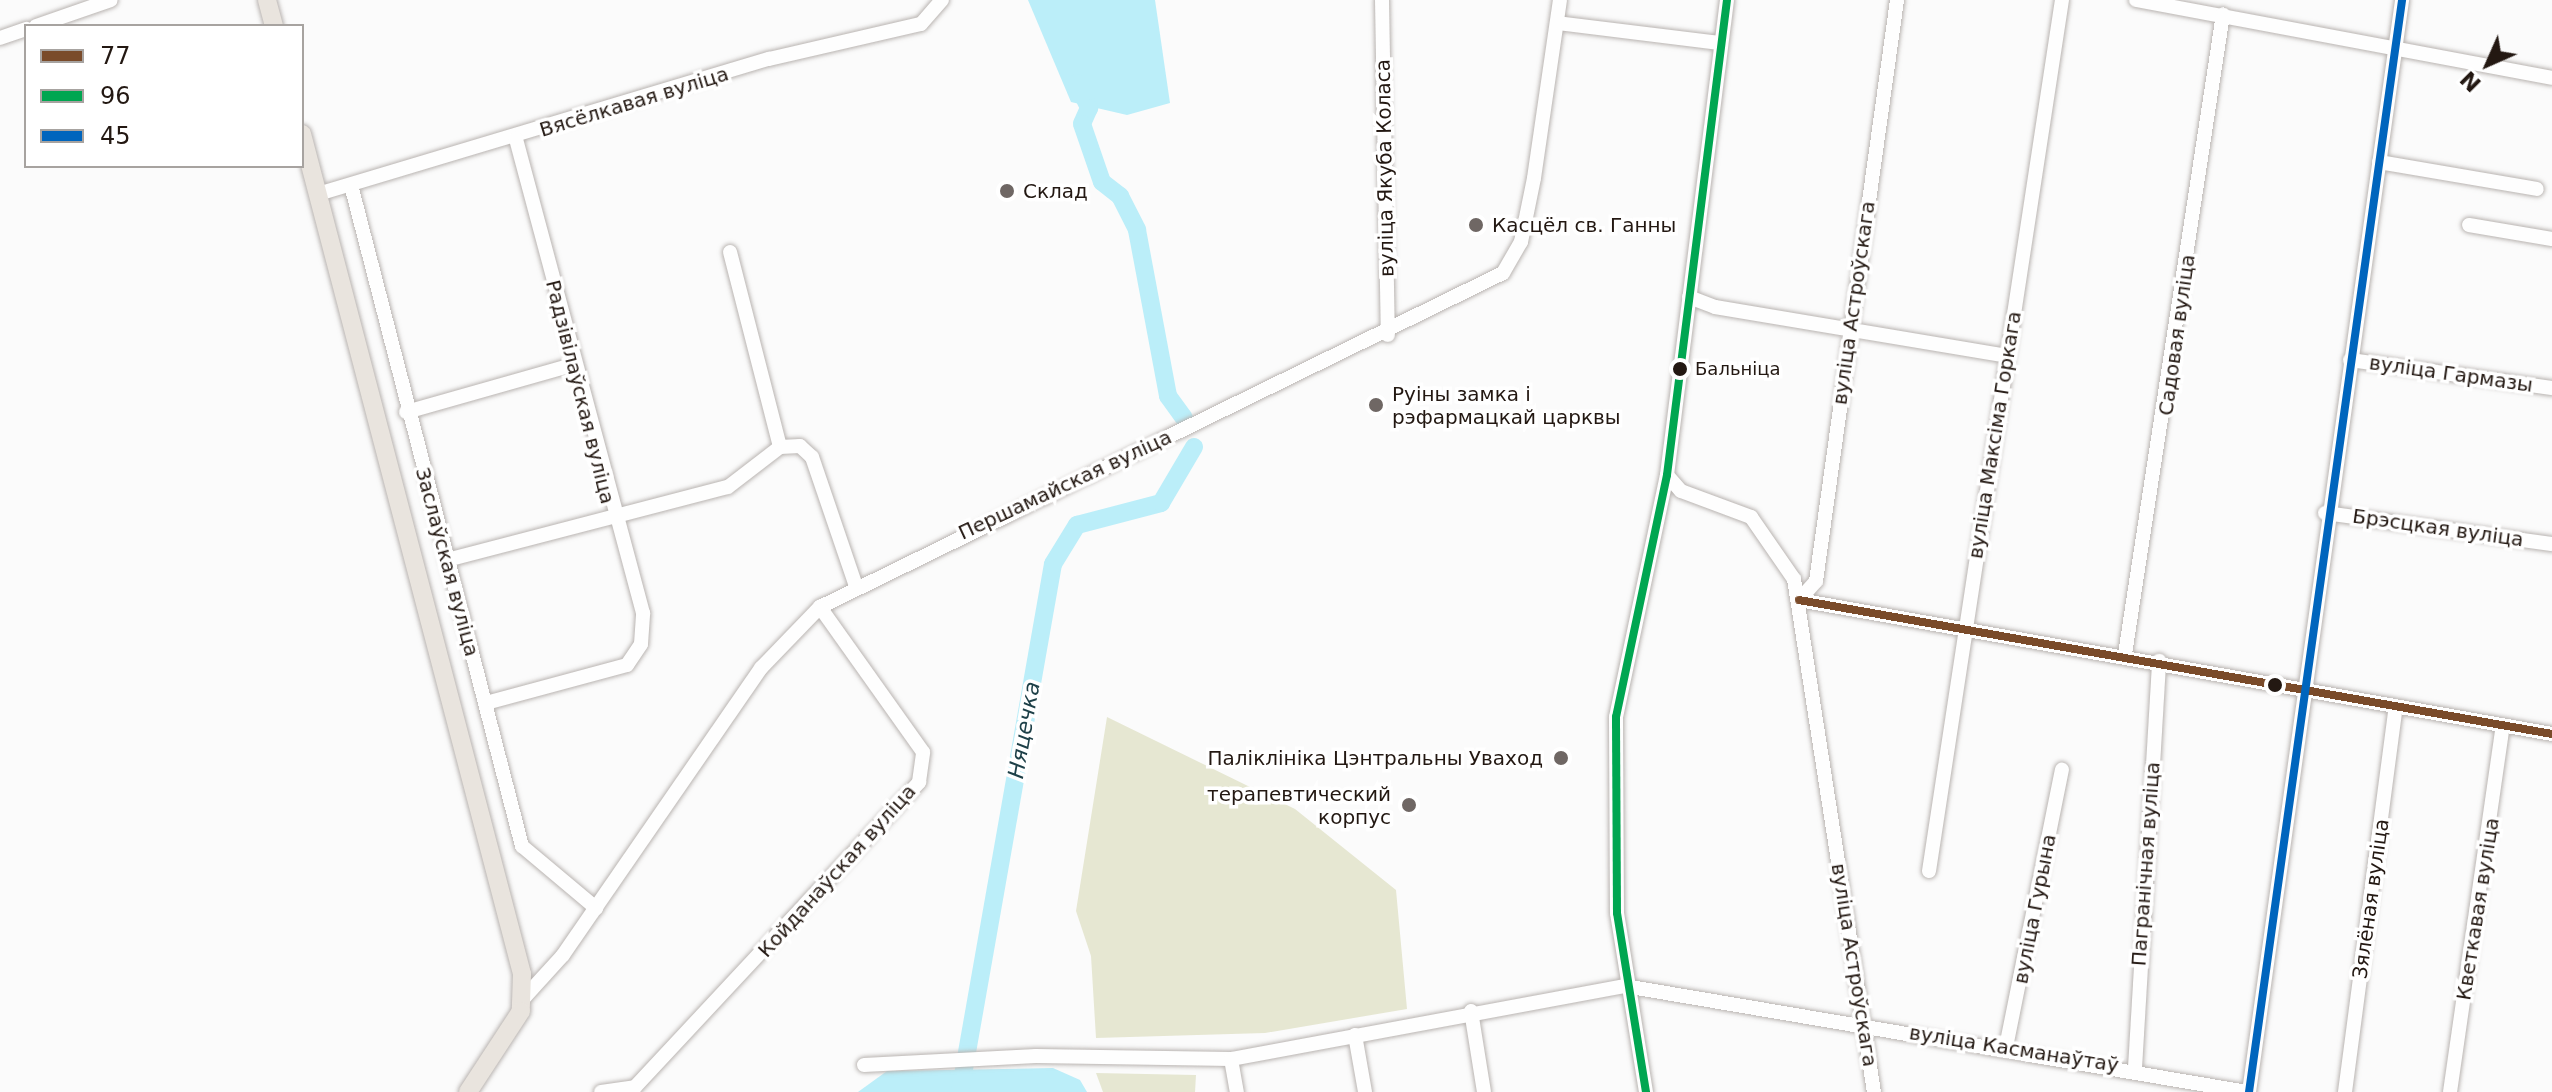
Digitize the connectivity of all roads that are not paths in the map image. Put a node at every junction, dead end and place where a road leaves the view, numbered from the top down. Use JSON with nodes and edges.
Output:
{"nodes":[{"id":1,"x":111,"y":0,"type":"edge"},
{"id":2,"x":267,"y":0,"type":"edge"},
{"id":3,"x":942,"y":0,"type":"edge"},
{"id":4,"x":1382,"y":0,"type":"edge"},
{"id":5,"x":1560,"y":0,"type":"edge"},
{"id":6,"x":1727,"y":0,"type":"edge"},
{"id":7,"x":1897,"y":0,"type":"edge"},
{"id":8,"x":2062,"y":0,"type":"edge"},
{"id":9,"x":2136,"y":0,"type":"edge"},
{"id":10,"x":2402,"y":0,"type":"edge"},
{"id":11,"x":2223,"y":14,"type":"junction"},
{"id":12,"x":1557,"y":23,"type":"junction"},
{"id":13,"x":42,"y":24,"type":"edge"},
{"id":14,"x":273,"y":24,"type":"edge"},
{"id":15,"x":24,"y":30,"type":"edge"},
{"id":16,"x":0,"y":38,"type":"edge"},
{"id":17,"x":1721,"y":43,"type":"junction"},
{"id":18,"x":2395,"y":44,"type":"junction"},
{"id":19,"x":2552,"y":78,"type":"edge"},
{"id":20,"x":516,"y":139,"type":"junction"},
{"id":21,"x":304,"y":142,"type":"edge"},
{"id":22,"x":2379,"y":162,"type":"junction"},
{"id":23,"x":351,"y":185,"type":"junction"},
{"id":24,"x":2537,"y":189,"type":"dead end"},
{"id":25,"x":318,"y":194,"type":"junction"},
{"id":26,"x":2469,"y":225,"type":"dead end"},
{"id":27,"x":2552,"y":239,"type":"edge"},
{"id":28,"x":730,"y":252,"type":"dead end"},
{"id":29,"x":1689,"y":297,"type":"junction"},
{"id":30,"x":1850,"y":332,"type":"junction"},
{"id":31,"x":1388,"y":335,"type":"junction"},
{"id":32,"x":2007,"y":356,"type":"junction"},
{"id":33,"x":2350,"y":360,"type":"junction"},
{"id":34,"x":572,"y":365,"type":"junction"},
{"id":35,"x":2552,"y":388,"type":"edge"},
{"id":36,"x":406,"y":412,"type":"junction"},
{"id":37,"x":780,"y":447,"type":"junction"},
{"id":38,"x":1667,"y":475,"type":"junction"},
{"id":39,"x":2325,"y":513,"type":"junction"},
{"id":40,"x":612,"y":517,"type":"junction"},
{"id":41,"x":2552,"y":544,"type":"edge"},
{"id":42,"x":447,"y":560,"type":"junction"},
{"id":43,"x":855,"y":583,"type":"junction"},
{"id":44,"x":1799,"y":600,"type":"junction"},
{"id":45,"x":820,"y":607,"type":"junction"},
{"id":46,"x":1964,"y":627,"type":"junction"},
{"id":47,"x":2125,"y":654,"type":"junction"},
{"id":48,"x":2159,"y":661,"type":"junction"},
{"id":49,"x":2301,"y":689,"type":"junction"},
{"id":50,"x":486,"y":703,"type":"junction"},
{"id":51,"x":2396,"y":706,"type":"junction"},
{"id":52,"x":2503,"y":726,"type":"junction"},
{"id":53,"x":2552,"y":734,"type":"edge"},
{"id":54,"x":2062,"y":770,"type":"dead end"},
{"id":55,"x":1929,"y":871,"type":"dead end"},
{"id":56,"x":596,"y":908,"type":"junction"},
{"id":57,"x":1625,"y":986,"type":"junction"},
{"id":58,"x":523,"y":999,"type":"junction"},
{"id":59,"x":1471,"y":1011,"type":"junction"},
{"id":60,"x":1864,"y":1024,"type":"junction"},
{"id":61,"x":1355,"y":1035,"type":"junction"},
{"id":62,"x":2006,"y":1047,"type":"junction"},
{"id":63,"x":1231,"y":1059,"type":"junction"},
{"id":64,"x":864,"y":1065,"type":"dead end"},
{"id":65,"x":2135,"y":1068,"type":"junction"},
{"id":66,"x":468,"y":1092,"type":"edge"},
{"id":67,"x":601,"y":1092,"type":"edge"},
{"id":68,"x":1237,"y":1092,"type":"edge"},
{"id":69,"x":1365,"y":1092,"type":"edge"},
{"id":70,"x":1484,"y":1092,"type":"edge"},
{"id":71,"x":1646,"y":1092,"type":"edge"},
{"id":72,"x":1874,"y":1092,"type":"edge"},
{"id":73,"x":2248,"y":1092,"type":"edge"},
{"id":74,"x":2345,"y":1092,"type":"edge"},
{"id":75,"x":2450,"y":1092,"type":"edge"}],
"edges":[{"from":1,"to":13,"type":"street"},
{"from":2,"to":14,"type":"main road"},
{"from":3,"to":20,"type":"street","name":"Вясёлкавая вуліца"},
{"from":4,"to":31,"type":"street","name":"вуліца Якуба Коласа"},
{"from":5,"to":12,"type":"street","name":"Першамайская вуліца"},
{"from":6,"to":17,"type":"street"},
{"from":7,"to":30,"type":"street","name":"вуліца Астроўскага"},
{"from":8,"to":32,"type":"street","name":"вуліца Максіма Горкага"},
{"from":9,"to":11,"type":"street"},
{"from":10,"to":18,"type":"street"},
{"from":11,"to":18,"type":"street"},
{"from":11,"to":47,"type":"street","name":"Садовая вуліца"},
{"from":12,"to":17,"type":"street"},
{"from":12,"to":31,"type":"street","name":"Першамайская вуліца"},
{"from":15,"to":16,"type":"street"},
{"from":17,"to":29,"type":"street"},
{"from":18,"to":19,"type":"street"},
{"from":18,"to":22,"type":"street"},
{"from":20,"to":23,"type":"street","name":"Вясёлкавая вуліца"},
{"from":20,"to":34,"type":"street","name":"Радзівілаўская вуліца"},
{"from":21,"to":25,"type":"main road"},
{"from":22,"to":24,"type":"street"},
{"from":22,"to":33,"type":"street"},
{"from":23,"to":25,"type":"street","name":"Вясёлкавая вуліца"},
{"from":23,"to":36,"type":"street","name":"Заслаўская вуліца"},
{"from":25,"to":58,"type":"main road"},
{"from":26,"to":27,"type":"street"},
{"from":28,"to":37,"type":"street"},
{"from":29,"to":30,"type":"street"},
{"from":29,"to":38,"type":"street"},
{"from":30,"to":32,"type":"street"},
{"from":30,"to":44,"type":"street","name":"вуліца Астроўскага"},
{"from":31,"to":43,"type":"street","name":"Першамайская вуліца"},
{"from":32,"to":46,"type":"street","name":"вуліца Максіма Горкага"},
{"from":33,"to":35,"type":"street","name":"вуліца Гармазы"},
{"from":33,"to":39,"type":"street"},
{"from":34,"to":36,"type":"street"},
{"from":34,"to":40,"type":"street","name":"Радзівілаўская вуліца"},
{"from":36,"to":42,"type":"street","name":"Заслаўская вуліца"},
{"from":37,"to":40,"type":"street"},
{"from":37,"to":43,"type":"street"},
{"from":38,"to":44,"type":"street","name":"вуліца Астроўскага"},
{"from":38,"to":57,"type":"street"},
{"from":39,"to":41,"type":"street","name":"Брэсцкая вуліца"},
{"from":39,"to":49,"type":"street"},
{"from":40,"to":42,"type":"street"},
{"from":40,"to":50,"type":"street","name":"Радзівілаўская вуліца"},
{"from":42,"to":50,"type":"street","name":"Заслаўская вуліца"},
{"from":43,"to":45,"type":"street","name":"Першамайская вуліца"},
{"from":44,"to":46,"type":"street"},
{"from":44,"to":60,"type":"street","name":"вуліца Астроўскага"},
{"from":45,"to":56,"type":"street","name":"Першамайская вуліца"},
{"from":45,"to":67,"type":"street","name":"Койданаўская вуліца"},
{"from":46,"to":47,"type":"street"},
{"from":46,"to":55,"type":"street","name":"вуліца Максіма Горкага"},
{"from":47,"to":48,"type":"street"},
{"from":48,"to":49,"type":"street"},
{"from":48,"to":65,"type":"street","name":"Пагранічная вуліца"},
{"from":49,"to":51,"type":"street"},
{"from":49,"to":73,"type":"street"},
{"from":50,"to":56,"type":"street","name":"Заслаўская вуліца"},
{"from":51,"to":52,"type":"street"},
{"from":51,"to":74,"type":"street","name":"Зялёная вуліца"},
{"from":52,"to":53,"type":"street"},
{"from":52,"to":75,"type":"street","name":"Кветкавая вуліца"},
{"from":54,"to":62,"type":"street","name":"вуліца Гурына"},
{"from":56,"to":58,"type":"street","name":"Першамайская вуліца"},
{"from":57,"to":59,"type":"street","name":"вуліца Касманаўтаў"},
{"from":57,"to":60,"type":"street","name":"вуліца Касманаўтаў"},
{"from":57,"to":71,"type":"street"},
{"from":58,"to":66,"type":"main road"},
{"from":59,"to":61,"type":"street","name":"вуліца Касманаўтаў"},
{"from":59,"to":70,"type":"street"},
{"from":60,"to":62,"type":"street","name":"вуліца Касманаўтаў"},
{"from":60,"to":72,"type":"street","name":"вуліца Астроўскага"},
{"from":61,"to":63,"type":"street","name":"вуліца Касманаўтаў"},
{"from":61,"to":69,"type":"street"},
{"from":62,"to":65,"type":"street","name":"вуліца Касманаўтаў"},
{"from":63,"to":64,"type":"street","name":"вуліца Касманаўтаў"},
{"from":63,"to":68,"type":"street"},
{"from":65,"to":73,"type":"street","name":"вуліца Касманаўтаў"}]}
